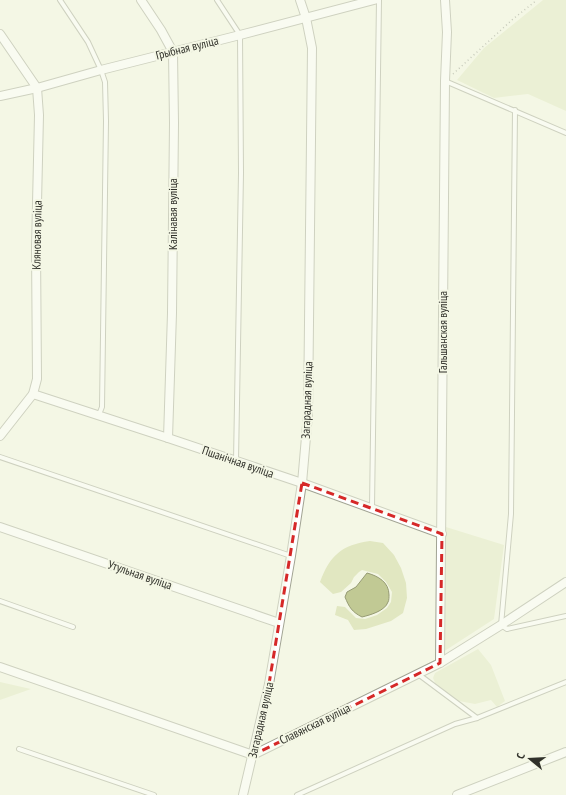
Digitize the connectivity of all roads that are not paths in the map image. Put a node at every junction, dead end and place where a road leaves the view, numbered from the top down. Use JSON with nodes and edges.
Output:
{"nodes":[{"id":1,"x":60,"y":0,"type":"edge"},
{"id":2,"x":140,"y":0,"type":"edge"},
{"id":3,"x":217,"y":0,"type":"edge"},
{"id":4,"x":300,"y":0,"type":"edge"},
{"id":5,"x":374,"y":0,"type":"edge"},
{"id":6,"x":379,"y":0,"type":"edge"},
{"id":7,"x":446,"y":0,"type":"edge"},
{"id":8,"x":306,"y":18,"type":"junction"},
{"id":9,"x":0,"y":34,"type":"edge"},
{"id":10,"x":240,"y":35,"type":"junction"},
{"id":11,"x":173,"y":52,"type":"junction"},
{"id":12,"x":101,"y":70,"type":"junction"},
{"id":13,"x":445,"y":81,"type":"junction"},
{"id":14,"x":37,"y":88,"type":"junction"},
{"id":15,"x":0,"y":96,"type":"edge"},
{"id":16,"x":515,"y":110,"type":"junction"},
{"id":17,"x":566,"y":133,"type":"edge"},
{"id":18,"x":33,"y":394,"type":"junction"},
{"id":19,"x":97,"y":416,"type":"junction"},
{"id":20,"x":0,"y":436,"type":"edge"},
{"id":21,"x":168,"y":438,"type":"junction"},
{"id":22,"x":0,"y":457,"type":"edge"},
{"id":23,"x":236,"y":461,"type":"junction"},
{"id":24,"x":302,"y":483,"type":"junction"},
{"id":25,"x":372,"y":509,"type":"junction"},
{"id":26,"x":0,"y":527,"type":"edge"},
{"id":27,"x":442,"y":534,"type":"junction"},
{"id":28,"x":291,"y":556,"type":"junction"},
{"id":29,"x":566,"y":582,"type":"edge"},
{"id":30,"x":0,"y":601,"type":"edge"},
{"id":31,"x":566,"y":616,"type":"edge"},
{"id":32,"x":279,"y":623,"type":"junction"},
{"id":33,"x":502,"y":625,"type":"junction"},
{"id":34,"x":73,"y":627,"type":"dead end"},
{"id":35,"x":440,"y":663,"type":"junction"},
{"id":36,"x":0,"y":667,"type":"edge"},
{"id":37,"x":418,"y":674,"type":"junction"},
{"id":38,"x":566,"y":682,"type":"edge"},
{"id":39,"x":476,"y":718,"type":"junction"},
{"id":40,"x":19,"y":748,"type":"dead end"},
{"id":41,"x":566,"y":752,"type":"edge"},
{"id":42,"x":253,"y":755,"type":"junction"},
{"id":43,"x":154,"y":795,"type":"edge"},
{"id":44,"x":243,"y":795,"type":"edge"},
{"id":45,"x":297,"y":795,"type":"edge"},
{"id":46,"x":456,"y":795,"type":"edge"}],
"edges":[{"from":1,"to":12,"type":"lane"},
{"from":2,"to":11,"type":"street","name":"Калінавая вуліца"},
{"from":3,"to":10,"type":"lane"},
{"from":4,"to":8,"type":"street","name":"Загарадная вуліца"},
{"from":5,"to":8,"type":"street","name":"Грыбная вуліца"},
{"from":6,"to":25,"type":"lane"},
{"from":7,"to":13,"type":"street","name":"Гальшанская вуліца"},
{"from":8,"to":10,"type":"street","name":"Грыбная вуліца"},
{"from":8,"to":24,"type":"street","name":"Загарадная вуліца"},
{"from":9,"to":14,"type":"street"},
{"from":10,"to":11,"type":"street","name":"Грыбная вуліца"},
{"from":10,"to":23,"type":"lane"},
{"from":11,"to":12,"type":"street","name":"Грыбная вуліца"},
{"from":11,"to":21,"type":"street","name":"Калінавая вуліца"},
{"from":12,"to":14,"type":"street","name":"Грыбная вуліца"},
{"from":12,"to":19,"type":"lane"},
{"from":13,"to":16,"type":"lane"},
{"from":13,"to":27,"type":"street","name":"Гальшанская вуліца"},
{"from":14,"to":15,"type":"street","name":"Грыбная вуліца"},
{"from":14,"to":18,"type":"street","name":"Кляновая вуліца"},
{"from":16,"to":17,"type":"lane"},
{"from":16,"to":33,"type":"lane"},
{"from":18,"to":19,"type":"street","name":"Пшанічная вуліца"},
{"from":18,"to":20,"type":"street","name":"Кляновая вуліца"},
{"from":19,"to":21,"type":"street","name":"Пшанічная вуліца"},
{"from":21,"to":23,"type":"street","name":"Пшанічная вуліца"},
{"from":22,"to":28,"type":"lane"},
{"from":23,"to":24,"type":"street","name":"Пшанічная вуліца"},
{"from":24,"to":25,"type":"street","name":"Пшанічная вуліца"},
{"from":24,"to":28,"type":"street","name":"Загарадная вуліца"},
{"from":25,"to":27,"type":"street","name":"Пшанічная вуліца"},
{"from":26,"to":32,"type":"street","name":"Утульная вуліца"},
{"from":27,"to":35,"type":"street","name":"Гальшанская вуліца"},
{"from":28,"to":32,"type":"street","name":"Загарадная вуліца"},
{"from":29,"to":33,"type":"street","name":"Славянская вуліца"},
{"from":30,"to":34,"type":"lane"},
{"from":31,"to":33,"type":"lane"},
{"from":32,"to":42,"type":"street","name":"Загарадная вуліца"},
{"from":33,"to":35,"type":"street","name":"Славянская вуліца"},
{"from":35,"to":37,"type":"street","name":"Славянская вуліца"},
{"from":36,"to":42,"type":"street"},
{"from":37,"to":39,"type":"lane"},
{"from":37,"to":42,"type":"street","name":"Славянская вуліца"},
{"from":38,"to":39,"type":"lane"},
{"from":39,"to":45,"type":"lane"},
{"from":40,"to":43,"type":"lane"},
{"from":41,"to":46,"type":"street"},
{"from":42,"to":44,"type":"street","name":"Загарадная вуліца"}]}
